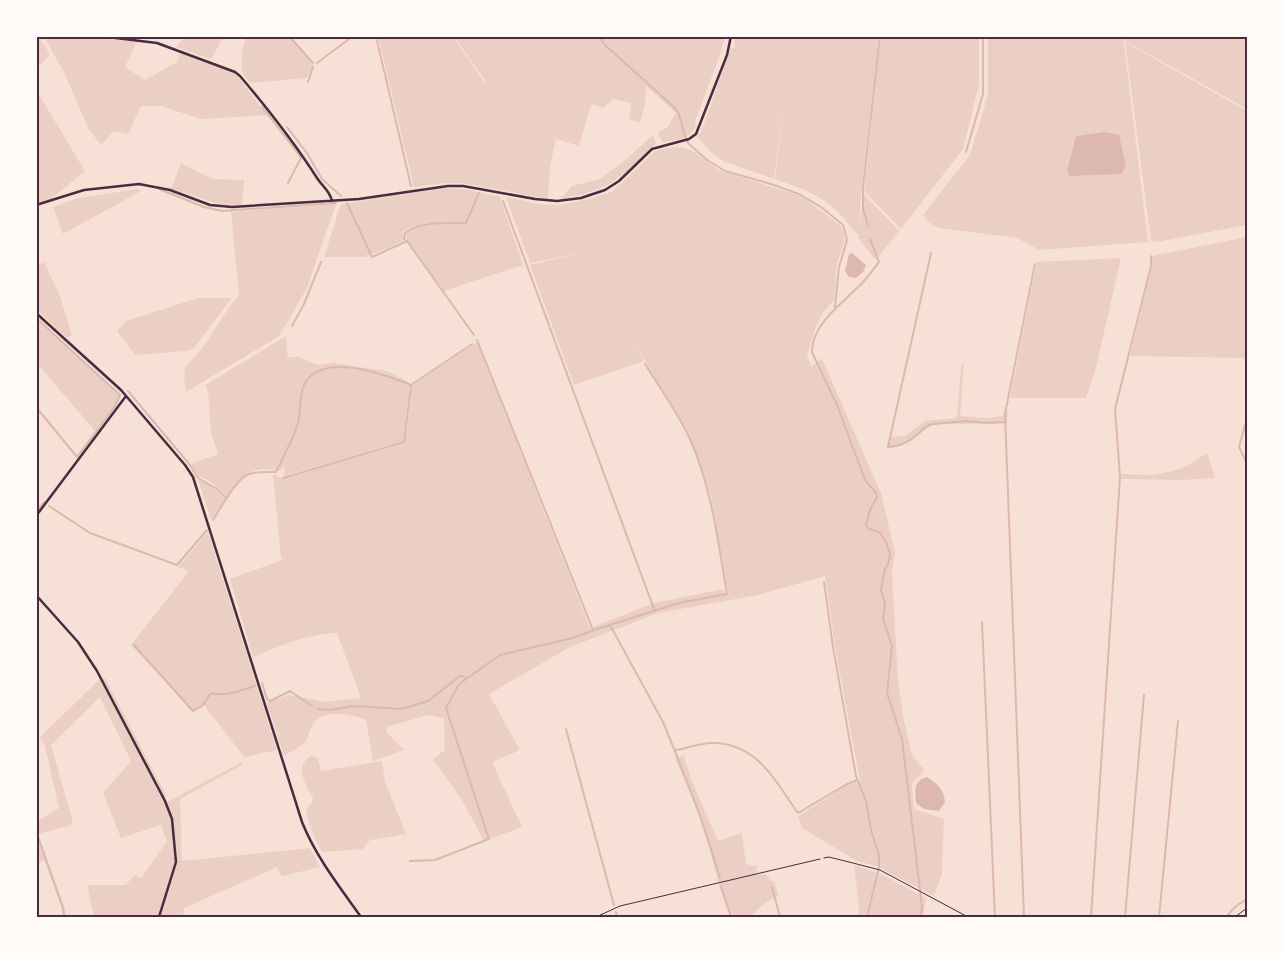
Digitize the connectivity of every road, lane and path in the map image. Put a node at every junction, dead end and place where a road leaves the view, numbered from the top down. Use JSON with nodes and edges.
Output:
{"nodes":[{"id":1,"x":100,"y":36,"type":"edge"},
{"id":2,"x":730,"y":36,"type":"edge"},
{"id":3,"x":332,"y":200,"type":"junction"},
{"id":4,"x":36,"y":205,"type":"edge"},
{"id":5,"x":36,"y":313,"type":"edge"},
{"id":6,"x":126,"y":396,"type":"junction"},
{"id":7,"x":36,"y":516,"type":"edge"},
{"id":8,"x":36,"y":594,"type":"edge"},
{"id":9,"x":820,"y":859,"type":"joint"},
{"id":10,"x":1247,"y":908,"type":"edge"},
{"id":11,"x":158,"y":917,"type":"edge"},
{"id":12,"x":360,"y":917,"type":"edge"},
{"id":13,"x":596,"y":917,"type":"edge"},
{"id":14,"x":968,"y":917,"type":"edge"},
{"id":15,"x":1235,"y":917,"type":"edge"}],
"edges":[{"from":1,"to":3,"type":"street"},
{"from":2,"to":3,"type":"street"},
{"from":3,"to":4,"type":"street"},
{"from":5,"to":6,"type":"street"},
{"from":6,"to":7,"type":"street"},
{"from":6,"to":12,"type":"street"},
{"from":8,"to":11,"type":"street"},
{"from":9,"to":13,"type":"lane"},
{"from":9,"to":14,"type":"path"},
{"from":10,"to":15,"type":"path"}]}
